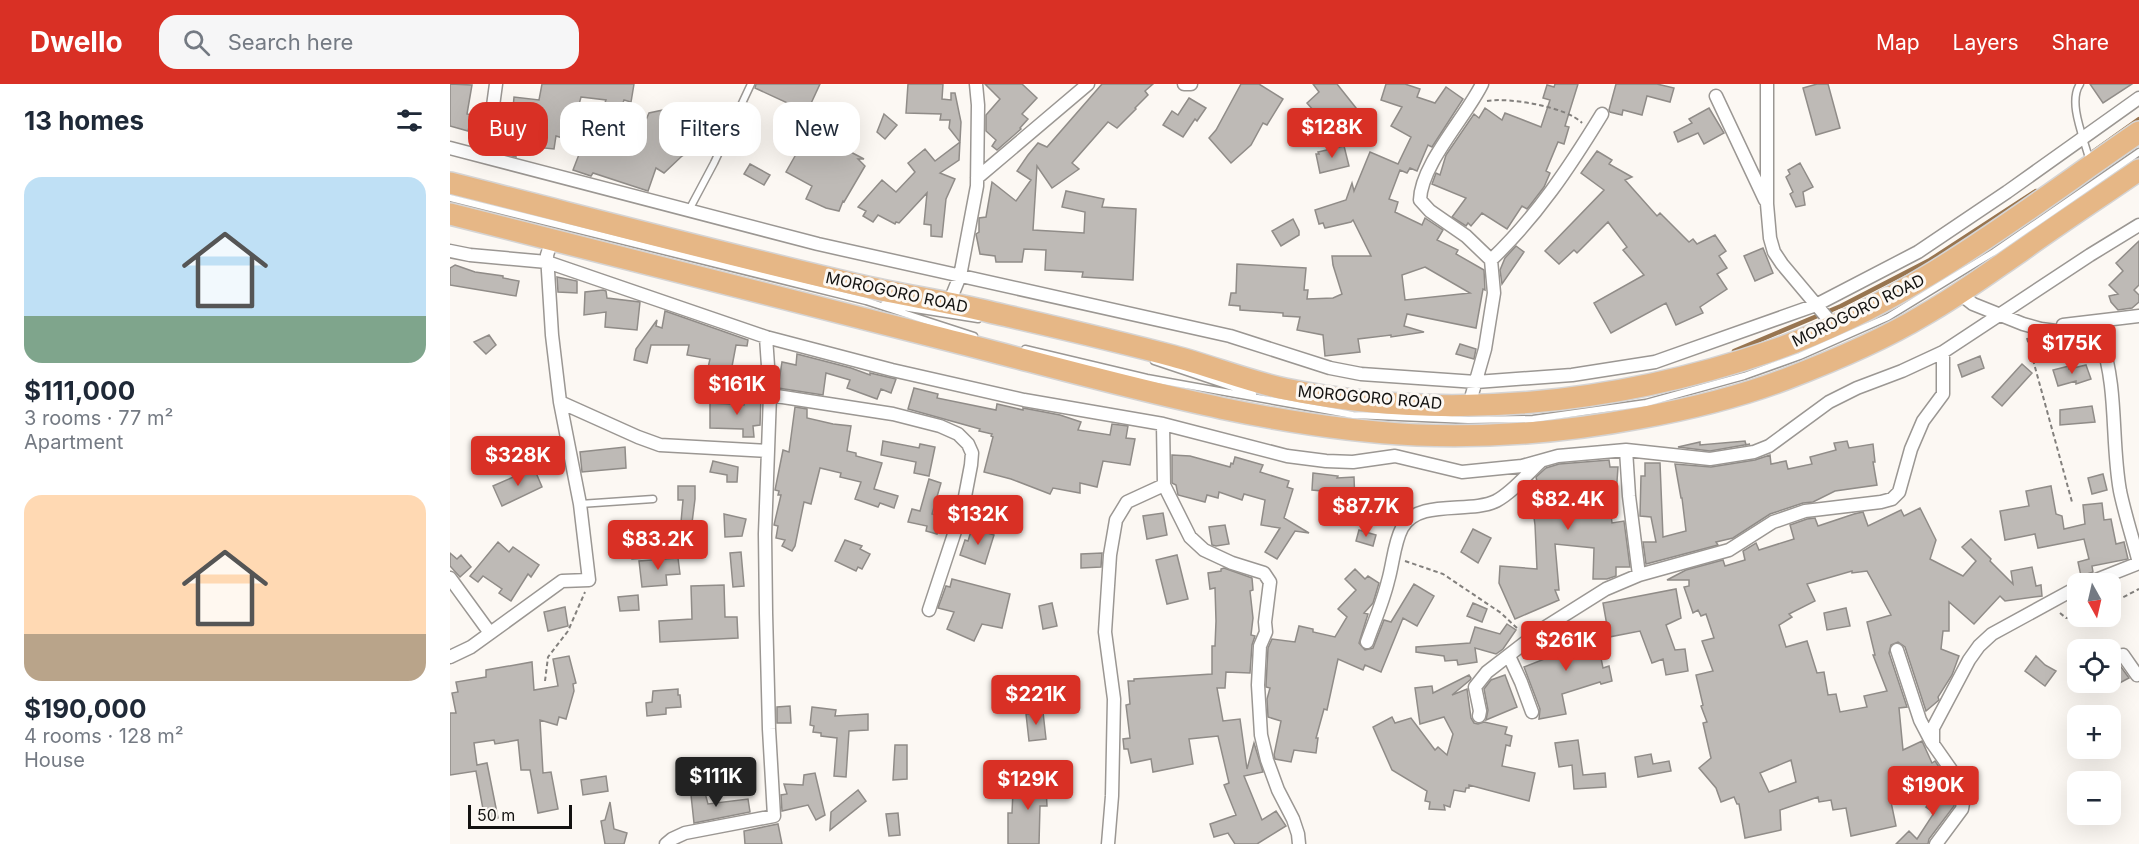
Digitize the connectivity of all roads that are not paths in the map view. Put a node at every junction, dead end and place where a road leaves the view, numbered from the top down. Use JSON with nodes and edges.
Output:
{"nodes":[{"id":1,"x":496,"y":84,"type":"edge"},
{"id":2,"x":751,"y":84,"type":"edge"},
{"id":3,"x":976,"y":84,"type":"edge"},
{"id":4,"x":1088,"y":84,"type":"edge"},
{"id":5,"x":1184,"y":84,"type":"edge"},
{"id":6,"x":1191,"y":84,"type":"edge"},
{"id":7,"x":1482,"y":84,"type":"edge"},
{"id":8,"x":1767,"y":84,"type":"edge"},
{"id":9,"x":2080,"y":84,"type":"edge"},
{"id":10,"x":1716,"y":96,"type":"dead end"},
{"id":11,"x":2139,"y":98,"type":"edge"},
{"id":12,"x":1602,"y":114,"type":"dead end"},
{"id":13,"x":2139,"y":132,"type":"edge"},
{"id":14,"x":2083,"y":137,"type":"junction"},
{"id":15,"x":450,"y":148,"type":"edge"},
{"id":16,"x":2139,"y":152,"type":"edge"},
{"id":17,"x":486,"y":157,"type":"junction"},
{"id":18,"x":2091,"y":165,"type":"junction"},
{"id":19,"x":2139,"y":170,"type":"edge"},
{"id":20,"x":977,"y":178,"type":"junction"},
{"id":21,"x":450,"y":183,"type":"edge"},
{"id":22,"x":450,"y":198,"type":"edge"},
{"id":23,"x":1767,"y":204,"type":"junction"},
{"id":24,"x":688,"y":211,"type":"junction"},
{"id":25,"x":450,"y":214,"type":"edge"},
{"id":26,"x":2139,"y":225,"type":"edge"},
{"id":27,"x":552,"y":240,"type":"junction"},
{"id":28,"x":450,"y":251,"type":"edge"},
{"id":29,"x":1491,"y":260,"type":"junction"},
{"id":30,"x":547,"y":262,"type":"junction"},
{"id":31,"x":960,"y":276,"type":"junction"},
{"id":32,"x":1959,"y":294,"type":"junction"},
{"id":33,"x":866,"y":302,"type":"junction"},
{"id":34,"x":949,"y":303,"type":"junction"},
{"id":35,"x":1816,"y":305,"type":"junction"},
{"id":36,"x":2002,"y":314,"type":"junction"},
{"id":37,"x":2139,"y":316,"type":"edge"},
{"id":38,"x":984,"y":320,"type":"dead end"},
{"id":39,"x":2041,"y":329,"type":"junction"},
{"id":40,"x":1838,"y":332,"type":"junction"},
{"id":41,"x":766,"y":337,"type":"junction"},
{"id":42,"x":980,"y":338,"type":"dead end"},
{"id":43,"x":1012,"y":346,"type":"dead end"},
{"id":44,"x":1943,"y":352,"type":"junction"},
{"id":45,"x":1150,"y":360,"type":"dead end"},
{"id":46,"x":1476,"y":382,"type":"junction"},
{"id":47,"x":770,"y":395,"type":"junction"},
{"id":48,"x":1274,"y":401,"type":"junction"},
{"id":49,"x":560,"y":402,"type":"junction"},
{"id":50,"x":1469,"y":405,"type":"junction"},
{"id":51,"x":1163,"y":424,"type":"junction"},
{"id":52,"x":1626,"y":450,"type":"junction"},
{"id":53,"x":768,"y":451,"type":"junction"},
{"id":54,"x":1541,"y":461,"type":"junction"},
{"id":55,"x":1164,"y":485,"type":"junction"},
{"id":56,"x":653,"y":499,"type":"dead end"},
{"id":57,"x":580,"y":504,"type":"junction"},
{"id":58,"x":2139,"y":563,"type":"edge"},
{"id":59,"x":2114,"y":573,"type":"edge"},
{"id":60,"x":1639,"y":575,"type":"junction"},
{"id":61,"x":450,"y":578,"type":"edge"},
{"id":62,"x":2067,"y":592,"type":"edge"},
{"id":63,"x":929,"y":610,"type":"dead end"},
{"id":64,"x":490,"y":633,"type":"junction"},
{"id":65,"x":1367,"y":642,"type":"dead end"},
{"id":66,"x":1896,"y":650,"type":"dead end"},
{"id":67,"x":2123,"y":655,"type":"dead end"},
{"id":68,"x":1509,"y":656,"type":"junction"},
{"id":69,"x":450,"y":657,"type":"edge"},
{"id":70,"x":2139,"y":674,"type":"edge"},
{"id":71,"x":1532,"y":712,"type":"dead end"},
{"id":72,"x":1479,"y":716,"type":"dead end"},
{"id":73,"x":1933,"y":744,"type":"junction"},
{"id":74,"x":666,"y":844,"type":"edge"},
{"id":75,"x":1108,"y":844,"type":"edge"},
{"id":76,"x":1299,"y":844,"type":"edge"},
{"id":77,"x":1936,"y":844,"type":"edge"}],
"edges":[{"from":1,"to":17,"type":"street"},
{"from":2,"to":24,"type":"lane"},
{"from":3,"to":20,"type":"street"},
{"from":4,"to":20,"type":"street"},
{"from":5,"to":6,"type":"street"},
{"from":7,"to":29,"type":"street"},
{"from":8,"to":23,"type":"street"},
{"from":9,"to":14,"type":"lane"},
{"from":10,"to":23,"type":"street"},
{"from":11,"to":14,"type":"street"},
{"from":12,"to":29,"type":"street"},
{"from":13,"to":18,"type":"highway","name":"MOROGORO ROAD"},
{"from":14,"to":18,"type":"lane"},
{"from":14,"to":35,"type":"street"},
{"from":15,"to":17,"type":"street"},
{"from":16,"to":40,"type":"lane","name":"MOROGORO ROAD"},
{"from":17,"to":24,"type":"street"},
{"from":18,"to":40,"type":"highway","name":"MOROGORO ROAD"},
{"from":19,"to":32,"type":"highway","name":"MOROGORO ROAD"},
{"from":20,"to":31,"type":"street"},
{"from":21,"to":34,"type":"highway","name":"MOROGORO ROAD"},
{"from":22,"to":33,"type":"lane","name":"MOROGORO ROAD"},
{"from":23,"to":35,"type":"street"},
{"from":24,"to":31,"type":"street"},
{"from":25,"to":27,"type":"highway","name":"MOROGORO ROAD"},
{"from":26,"to":36,"type":"street"},
{"from":27,"to":30,"type":"street"},
{"from":27,"to":32,"type":"highway","name":"MOROGORO ROAD"},
{"from":28,"to":30,"type":"street"},
{"from":29,"to":46,"type":"street"},
{"from":30,"to":41,"type":"street"},
{"from":30,"to":49,"type":"street"},
{"from":31,"to":34,"type":"street"},
{"from":31,"to":46,"type":"street"},
{"from":32,"to":36,"type":"street"},
{"from":33,"to":38,"type":"lane","name":"MOROGORO ROAD"},
{"from":33,"to":42,"type":"lane","name":"MOROGORO ROAD"},
{"from":34,"to":50,"type":"highway","name":"MOROGORO ROAD"},
{"from":35,"to":40,"type":"street"},
{"from":35,"to":46,"type":"street"},
{"from":36,"to":39,"type":"street"},
{"from":36,"to":44,"type":"street"},
{"from":37,"to":39,"type":"street"},
{"from":39,"to":58,"type":"street"},
{"from":40,"to":48,"type":"lane","name":"MOROGORO ROAD"},
{"from":40,"to":50,"type":"highway","name":"MOROGORO ROAD"},
{"from":41,"to":47,"type":"street"},
{"from":41,"to":51,"type":"street"},
{"from":43,"to":48,"type":"lane","name":"MOROGORO ROAD"},
{"from":44,"to":52,"type":"street"},
{"from":44,"to":60,"type":"street"},
{"from":45,"to":48,"type":"lane","name":"MOROGORO ROAD"},
{"from":46,"to":50,"type":"street"},
{"from":47,"to":53,"type":"street"},
{"from":47,"to":63,"type":"street"},
{"from":49,"to":53,"type":"street"},
{"from":49,"to":57,"type":"street"},
{"from":51,"to":54,"type":"street"},
{"from":51,"to":55,"type":"street"},
{"from":52,"to":54,"type":"street"},
{"from":52,"to":60,"type":"street"},
{"from":53,"to":74,"type":"street"},
{"from":54,"to":65,"type":"street"},
{"from":55,"to":75,"type":"street"},
{"from":55,"to":76,"type":"street"},
{"from":56,"to":57,"type":"lane"},
{"from":57,"to":64,"type":"street"},
{"from":58,"to":59,"type":"street"},
{"from":60,"to":68,"type":"street"},
{"from":61,"to":64,"type":"street"},
{"from":62,"to":73,"type":"street"},
{"from":64,"to":69,"type":"street"},
{"from":66,"to":73,"type":"street"},
{"from":67,"to":70,"type":"street"},
{"from":68,"to":71,"type":"street"},
{"from":68,"to":72,"type":"street"},
{"from":73,"to":77,"type":"street"}]}
